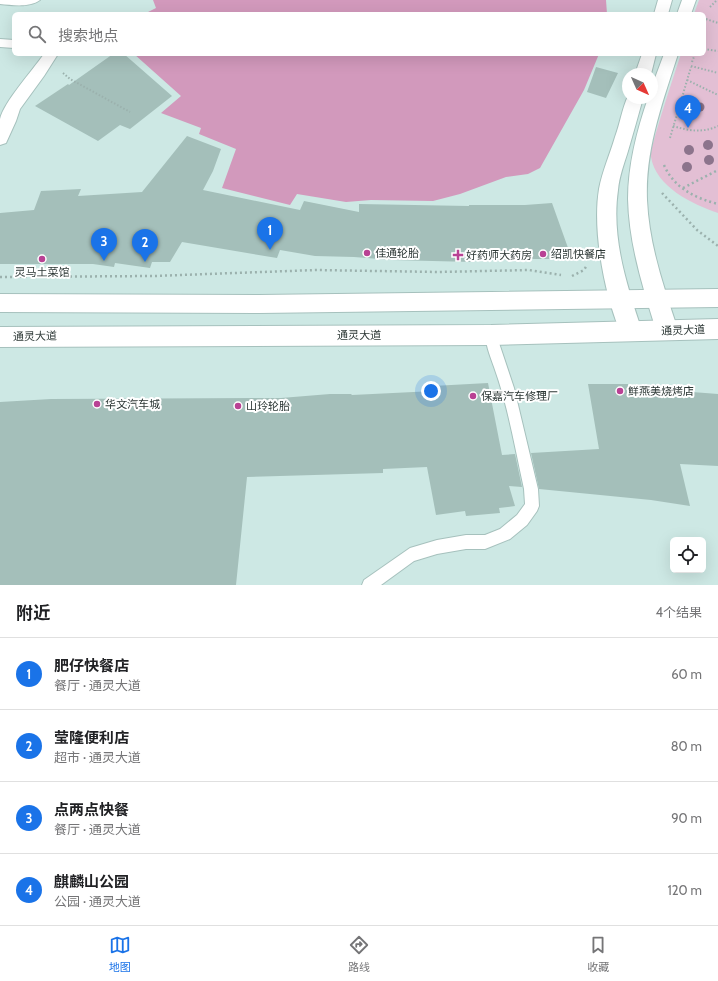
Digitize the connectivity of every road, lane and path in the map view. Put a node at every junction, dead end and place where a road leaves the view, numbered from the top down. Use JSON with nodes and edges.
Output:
{"nodes":[{"id":1,"x":36,"y":0,"type":"edge"},
{"id":2,"x":665,"y":0,"type":"edge"},
{"id":3,"x":689,"y":0,"type":"edge"},
{"id":4,"x":0,"y":2,"type":"edge"},
{"id":5,"x":662,"y":12,"type":"edge"},
{"id":6,"x":685,"y":12,"type":"edge"},
{"id":7,"x":706,"y":19,"type":"dead end"},
{"id":8,"x":718,"y":23,"type":"edge"},
{"id":9,"x":0,"y":43,"type":"edge"},
{"id":10,"x":12,"y":44,"type":"edge"},
{"id":11,"x":706,"y":49,"type":"edge"},
{"id":12,"x":718,"y":51,"type":"edge"},
{"id":13,"x":50,"y":56,"type":"edge"},
{"id":14,"x":648,"y":56,"type":"edge"},
{"id":15,"x":670,"y":56,"type":"edge"},
{"id":16,"x":694,"y":56,"type":"edge"},
{"id":17,"x":691,"y":66,"type":"junction"},
{"id":18,"x":645,"y":68,"type":"edge"},
{"id":19,"x":39,"y":73,"type":"junction"},
{"id":20,"x":718,"y":73,"type":"edge"},
{"id":21,"x":687,"y":80,"type":"junction"},
{"id":22,"x":718,"y":95,"type":"edge"},
{"id":23,"x":633,"y":104,"type":"edge"},
{"id":24,"x":6,"y":108,"type":"edge"},
{"id":25,"x":130,"y":112,"type":"dead end"},
{"id":26,"x":673,"y":126,"type":"junction"},
{"id":27,"x":718,"y":126,"type":"edge"},
{"id":28,"x":0,"y":138,"type":"edge"},
{"id":29,"x":669,"y":141,"type":"dead end"},
{"id":30,"x":664,"y":161,"type":"dead end"},
{"id":31,"x":718,"y":170,"type":"edge"},
{"id":32,"x":658,"y":188,"type":"dead end"},
{"id":33,"x":683,"y":188,"type":"junction"},
{"id":34,"x":718,"y":204,"type":"edge"},
{"id":35,"x":718,"y":246,"type":"edge"},
{"id":36,"x":588,"y":259,"type":"dead end"},
{"id":37,"x":0,"y":277,"type":"edge"},
{"id":38,"x":621,"y":298,"type":"junction"},
{"id":39,"x":657,"y":298,"type":"junction"},
{"id":40,"x":718,"y":298,"type":"edge"},
{"id":41,"x":0,"y":303,"type":"edge"},
{"id":42,"x":718,"y":329,"type":"edge"},
{"id":43,"x":667,"y":330,"type":"junction"},
{"id":44,"x":631,"y":331,"type":"junction"},
{"id":45,"x":491,"y":335,"type":"junction"},
{"id":46,"x":0,"y":337,"type":"edge"},
{"id":47,"x":369,"y":585,"type":"edge"}],
"edges":[{"from":1,"to":4,"type":"lane"},
{"from":2,"to":5,"type":"street"},
{"from":3,"to":6,"type":"street"},
{"from":7,"to":8,"type":"path"},
{"from":9,"to":10,"type":"street"},
{"from":11,"to":12,"type":"path"},
{"from":13,"to":19,"type":"street"},
{"from":14,"to":18,"type":"street"},
{"from":15,"to":39,"type":"street"},
{"from":16,"to":17,"type":"path"},
{"from":17,"to":20,"type":"path"},
{"from":17,"to":21,"type":"path"},
{"from":19,"to":24,"type":"street"},
{"from":19,"to":25,"type":"path"},
{"from":21,"to":22,"type":"path"},
{"from":21,"to":26,"type":"path"},
{"from":23,"to":38,"type":"street"},
{"from":24,"to":28,"type":"street"},
{"from":26,"to":27,"type":"path"},
{"from":26,"to":29,"type":"path"},
{"from":30,"to":33,"type":"path"},
{"from":31,"to":33,"type":"path"},
{"from":32,"to":35,"type":"path"},
{"from":33,"to":34,"type":"path"},
{"from":36,"to":37,"type":"path"},
{"from":38,"to":39,"type":"main road"},
{"from":38,"to":41,"type":"main road"},
{"from":38,"to":44,"type":"street"},
{"from":39,"to":40,"type":"main road"},
{"from":39,"to":43,"type":"street"},
{"from":42,"to":43,"type":"main road","name":"通灵大道"},
{"from":43,"to":44,"type":"main road","name":"通灵大道"},
{"from":44,"to":45,"type":"main road","name":"通灵大道"},
{"from":45,"to":46,"type":"main road","name":"通灵大道"},
{"from":45,"to":47,"type":"lane"}]}
